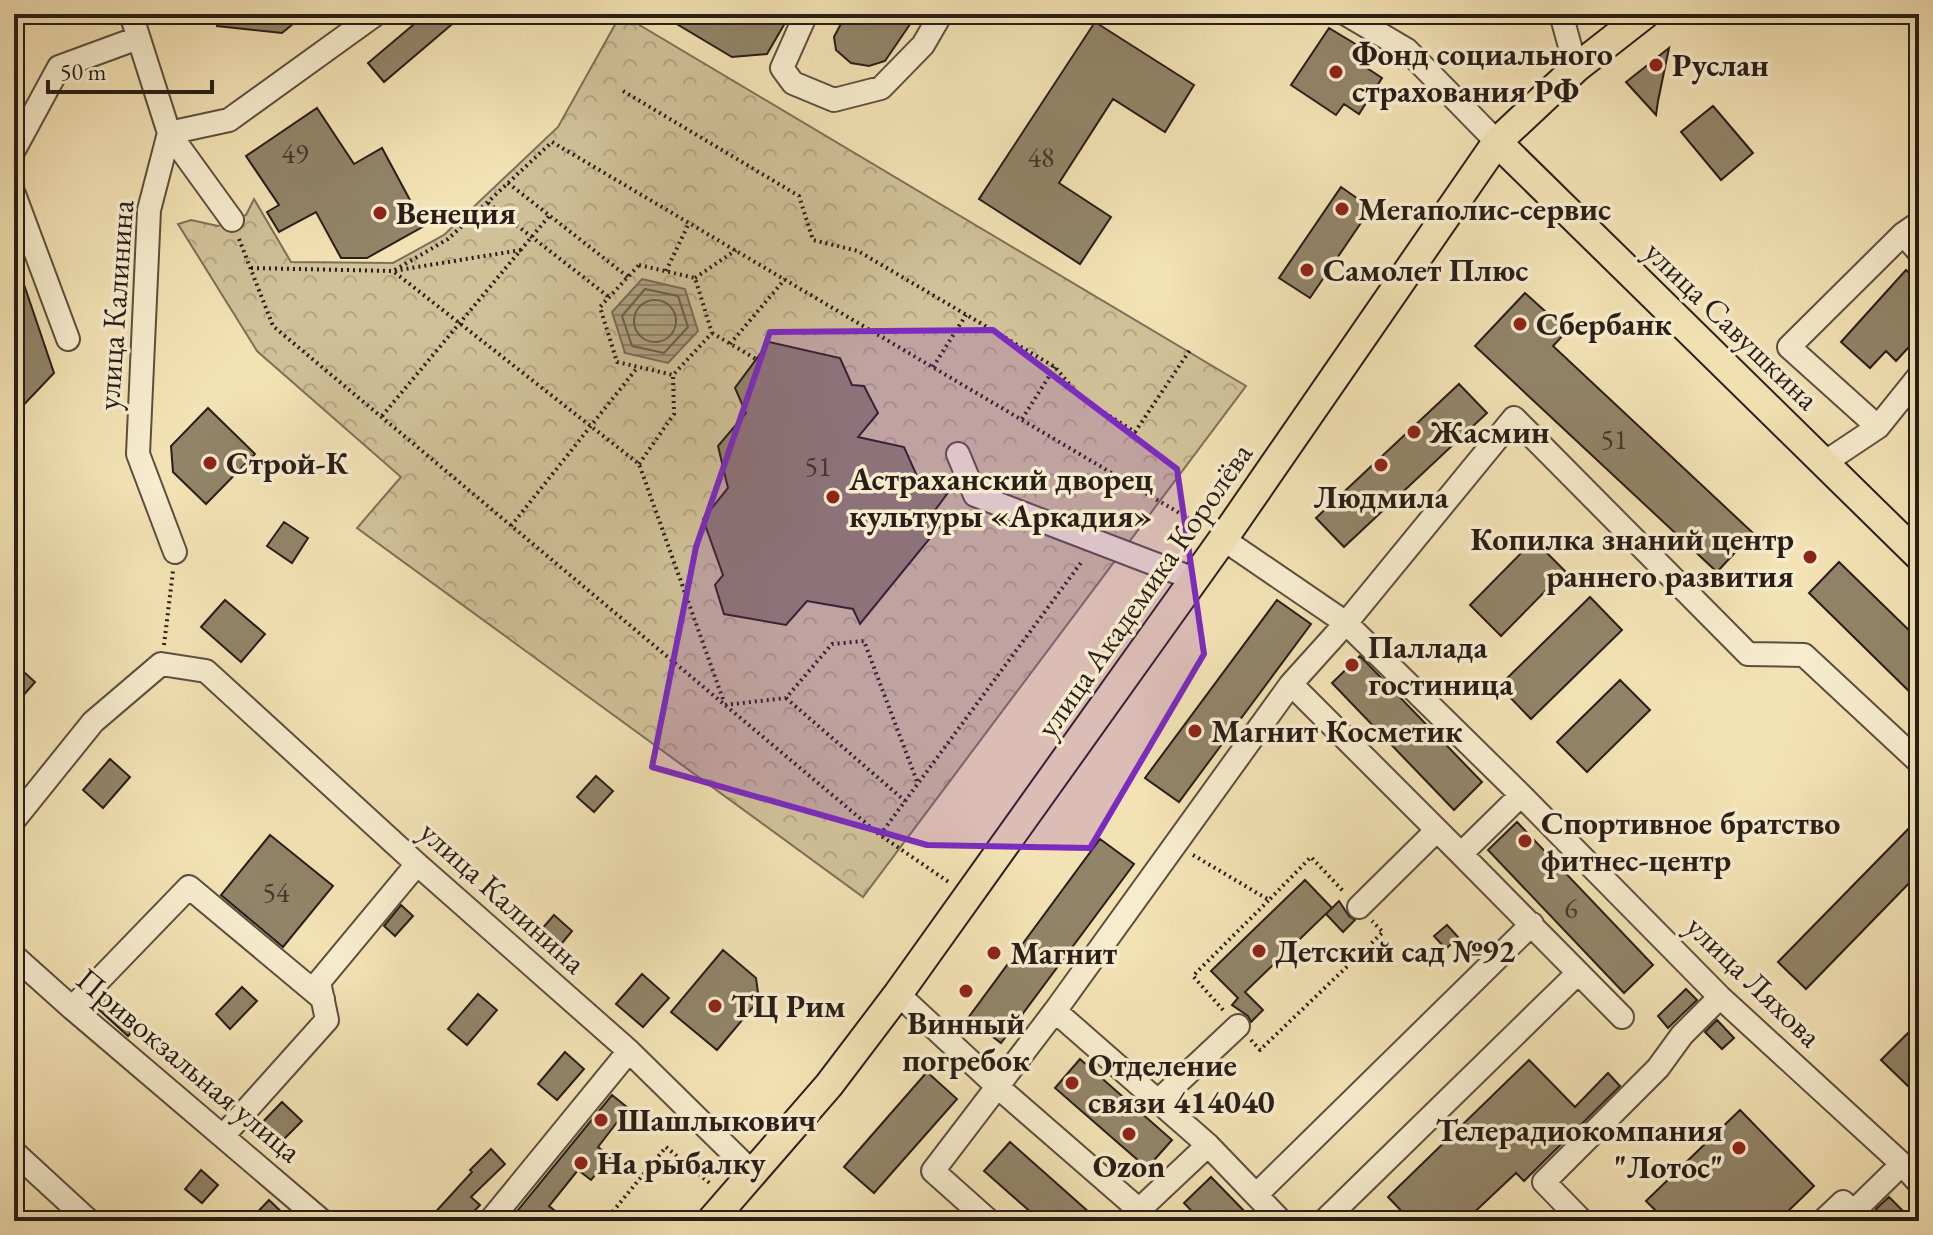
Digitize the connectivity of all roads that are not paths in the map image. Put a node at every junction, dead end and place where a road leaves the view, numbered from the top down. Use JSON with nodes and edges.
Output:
{"nodes":[{"id":1,"x":131,"y":14,"type":"edge"},
{"id":2,"x":376,"y":14,"type":"edge"},
{"id":3,"x":806,"y":14,"type":"edge"},
{"id":4,"x":941,"y":14,"type":"edge"},
{"id":5,"x":1346,"y":14,"type":"edge"},
{"id":6,"x":1561,"y":14,"type":"edge"},
{"id":7,"x":1645,"y":14,"type":"edge"},
{"id":8,"x":138,"y":38,"type":"junction"},
{"id":9,"x":1576,"y":68,"type":"junction"},
{"id":10,"x":20,"y":132,"type":"edge"},
{"id":11,"x":169,"y":133,"type":"junction"},
{"id":12,"x":1497,"y":142,"type":"junction"},
{"id":13,"x":14,"y":150,"type":"edge"},
{"id":14,"x":14,"y":194,"type":"edge"},
{"id":15,"x":232,"y":220,"type":"road end"},
{"id":16,"x":1911,"y":229,"type":"edge"},
{"id":17,"x":1919,"y":252,"type":"edge"},
{"id":18,"x":68,"y":339,"type":"dead end"},
{"id":19,"x":1919,"y":376,"type":"edge"},
{"id":20,"x":1878,"y":427,"type":"junction"},
{"id":21,"x":958,"y":454,"type":"dead end"},
{"id":22,"x":1824,"y":463,"type":"junction"},
{"id":23,"x":1223,"y":539,"type":"junction"},
{"id":24,"x":175,"y":552,"type":"road end"},
{"id":25,"x":1919,"y":556,"type":"edge"},
{"id":26,"x":1194,"y":579,"type":"junction"},
{"id":27,"x":1346,"y":623,"type":"junction"},
{"id":28,"x":1291,"y":684,"type":"junction"},
{"id":29,"x":1919,"y":762,"type":"edge"},
{"id":30,"x":1521,"y":795,"type":"junction"},
{"id":31,"x":14,"y":820,"type":"edge"},
{"id":32,"x":1437,"y":830,"type":"junction"},
{"id":33,"x":1461,"y":854,"type":"junction"},
{"id":34,"x":417,"y":864,"type":"junction"},
{"id":35,"x":1359,"y":907,"type":"road end"},
{"id":36,"x":1532,"y":924,"type":"junction"},
{"id":37,"x":14,"y":956,"type":"edge"},
{"id":38,"x":1578,"y":973,"type":"junction"},
{"id":39,"x":898,"y":994,"type":"junction"},
{"id":40,"x":1720,"y":997,"type":"junction"},
{"id":41,"x":323,"y":999,"type":"junction"},
{"id":42,"x":72,"y":1008,"type":"junction"},
{"id":43,"x":1055,"y":1011,"type":"junction"},
{"id":44,"x":1622,"y":1017,"type":"dead end"},
{"id":45,"x":1238,"y":1026,"type":"road end"},
{"id":46,"x":629,"y":1051,"type":"junction"},
{"id":47,"x":999,"y":1088,"type":"junction"},
{"id":48,"x":1158,"y":1101,"type":"junction"},
{"id":49,"x":223,"y":1136,"type":"junction"},
{"id":50,"x":1208,"y":1145,"type":"junction"},
{"id":51,"x":14,"y":1152,"type":"edge"},
{"id":52,"x":1902,"y":1164,"type":"junction"},
{"id":53,"x":754,"y":1174,"type":"junction"},
{"id":54,"x":1919,"y":1183,"type":"edge"},
{"id":55,"x":1256,"y":1195,"type":"junction"},
{"id":56,"x":720,"y":1210,"type":"edge"},
{"id":57,"x":1145,"y":1217,"type":"edge"},
{"id":58,"x":89,"y":1221,"type":"edge"},
{"id":59,"x":322,"y":1221,"type":"edge"},
{"id":60,"x":490,"y":1221,"type":"edge"},
{"id":61,"x":989,"y":1221,"type":"edge"},
{"id":62,"x":1281,"y":1221,"type":"edge"},
{"id":63,"x":1324,"y":1221,"type":"edge"},
{"id":64,"x":1582,"y":1221,"type":"edge"},
{"id":65,"x":1823,"y":1221,"type":"edge"}],
"edges":[{"from":1,"to":8,"type":"street"},
{"from":2,"to":11,"type":"street"},
{"from":3,"to":4,"type":"street"},
{"from":5,"to":12,"type":"street"},
{"from":6,"to":9,"type":"street"},
{"from":7,"to":9,"type":"main road","name":"улица Академика Королёва"},
{"from":8,"to":10,"type":"street"},
{"from":8,"to":11,"type":"street"},
{"from":9,"to":12,"type":"main road","name":"улица Академика Королёва"},
{"from":10,"to":13,"type":"street"},
{"from":11,"to":15,"type":"street"},
{"from":11,"to":24,"type":"street","name":"улица Калинина"},
{"from":12,"to":22,"type":"main road","name":"улица Савушкина"},
{"from":12,"to":23,"type":"main road","name":"улица Академика Королёва"},
{"from":14,"to":18,"type":"street"},
{"from":16,"to":17,"type":"street"},
{"from":16,"to":20,"type":"street"},
{"from":19,"to":20,"type":"street"},
{"from":20,"to":22,"type":"street"},
{"from":21,"to":26,"type":"street"},
{"from":22,"to":25,"type":"main road","name":"улица Савушкина"},
{"from":23,"to":26,"type":"main road","name":"улица Академика Королёва"},
{"from":23,"to":27,"type":"street","name":"улица Ляхова"},
{"from":26,"to":39,"type":"main road","name":"улица Академика Королёва"},
{"from":27,"to":28,"type":"street"},
{"from":27,"to":29,"type":"street"},
{"from":27,"to":30,"type":"street","name":"улица Ляхова"},
{"from":28,"to":32,"type":"street"},
{"from":28,"to":43,"type":"street"},
{"from":30,"to":33,"type":"street"},
{"from":30,"to":40,"type":"street","name":"улица Ляхова"},
{"from":31,"to":34,"type":"street","name":"улица Калинина"},
{"from":32,"to":33,"type":"street"},
{"from":32,"to":35,"type":"street"},
{"from":33,"to":36,"type":"street"},
{"from":34,"to":41,"type":"street"},
{"from":34,"to":46,"type":"street","name":"улица Калинина"},
{"from":36,"to":38,"type":"street"},
{"from":36,"to":55,"type":"street"},
{"from":37,"to":42,"type":"street","name":"Привокзальная улица"},
{"from":38,"to":44,"type":"street"},
{"from":38,"to":63,"type":"street"},
{"from":39,"to":47,"type":"street"},
{"from":39,"to":53,"type":"main road","name":"улица Академика Королёва"},
{"from":40,"to":52,"type":"street","name":"улица Ляхова"},
{"from":40,"to":64,"type":"street"},
{"from":41,"to":42,"type":"street"},
{"from":41,"to":49,"type":"street"},
{"from":42,"to":49,"type":"street","name":"Привокзальная улица"},
{"from":43,"to":47,"type":"street"},
{"from":43,"to":48,"type":"street"},
{"from":45,"to":48,"type":"street"},
{"from":46,"to":53,"type":"street","name":"улица Калинина"},
{"from":46,"to":60,"type":"street"},
{"from":47,"to":57,"type":"street"},
{"from":47,"to":61,"type":"street"},
{"from":48,"to":50,"type":"street"},
{"from":49,"to":59,"type":"street","name":"Привокзальная улица"},
{"from":50,"to":55,"type":"street"},
{"from":50,"to":57,"type":"street"},
{"from":51,"to":58,"type":"street"},
{"from":52,"to":54,"type":"street","name":"улица Ляхова"},
{"from":52,"to":65,"type":"street"},
{"from":53,"to":56,"type":"main road","name":"улица Академика Королёва"},
{"from":55,"to":62,"type":"street"}]}
